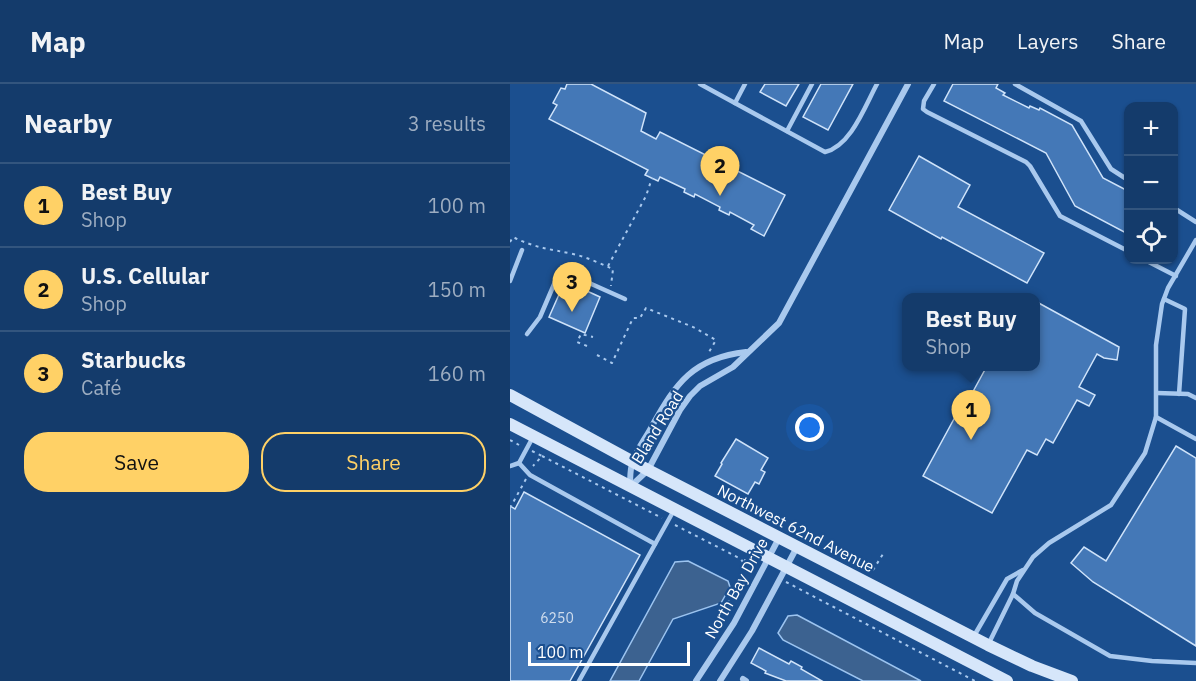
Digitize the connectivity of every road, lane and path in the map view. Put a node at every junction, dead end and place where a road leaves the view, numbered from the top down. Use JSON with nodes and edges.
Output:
{"nodes":[{"id":1,"x":700,"y":84,"type":"edge"},
{"id":2,"x":745,"y":84,"type":"edge"},
{"id":3,"x":812,"y":84,"type":"edge"},
{"id":4,"x":877,"y":84,"type":"edge"},
{"id":5,"x":908,"y":84,"type":"edge"},
{"id":6,"x":934,"y":84,"type":"edge"},
{"id":7,"x":1015,"y":84,"type":"edge"},
{"id":8,"x":735,"y":103,"type":"junction"},
{"id":9,"x":787,"y":131,"type":"junction"},
{"id":10,"x":1124,"y":177,"type":"edge"},
{"id":11,"x":652,"y":178,"type":"dead end"},
{"id":12,"x":1176,"y":210,"type":"edge"},
{"id":13,"x":1196,"y":222,"type":"edge"},
{"id":14,"x":1196,"y":240,"type":"edge"},
{"id":15,"x":510,"y":242,"type":"edge"},
{"id":16,"x":1124,"y":249,"type":"edge"},
{"id":17,"x":522,"y":250,"type":"dead end"},
{"id":18,"x":1153,"y":264,"type":"edge"},
{"id":19,"x":607,"y":267,"type":"junction"},
{"id":20,"x":1176,"y":276,"type":"junction"},
{"id":21,"x":510,"y":281,"type":"edge"},
{"id":22,"x":609,"y":292,"type":"junction"},
{"id":23,"x":625,"y":299,"type":"dead end"},
{"id":24,"x":1164,"y":299,"type":"junction"},
{"id":25,"x":526,"y":334,"type":"dead end"},
{"id":26,"x":593,"y":336,"type":"dead end"},
{"id":27,"x":587,"y":346,"type":"dead end"},
{"id":28,"x":747,"y":352,"type":"junction"},
{"id":29,"x":708,"y":354,"type":"dead end"},
{"id":30,"x":597,"y":355,"type":"dead end"},
{"id":31,"x":1157,"y":393,"type":"junction"},
{"id":32,"x":1179,"y":393,"type":"junction"},
{"id":33,"x":510,"y":395,"type":"edge"},
{"id":34,"x":1196,"y":398,"type":"edge"},
{"id":35,"x":1156,"y":417,"type":"junction"},
{"id":36,"x":510,"y":424,"type":"edge"},
{"id":37,"x":533,"y":436,"type":"junction"},
{"id":38,"x":1196,"y":439,"type":"edge"},
{"id":39,"x":632,"y":462,"type":"junction"},
{"id":40,"x":519,"y":463,"type":"junction"},
{"id":41,"x":510,"y":466,"type":"edge"},
{"id":42,"x":648,"y":470,"type":"junction"},
{"id":43,"x":630,"y":487,"type":"junction"},
{"id":44,"x":674,"y":510,"type":"junction"},
{"id":45,"x":779,"y":538,"type":"junction"},
{"id":46,"x":655,"y":544,"type":"junction"},
{"id":47,"x":797,"y":547,"type":"junction"},
{"id":48,"x":883,"y":554,"type":"dead end"},
{"id":49,"x":768,"y":558,"type":"junction"},
{"id":50,"x":741,"y":559,"type":"dead end"},
{"id":51,"x":1025,"y":568,"type":"junction"},
{"id":52,"x":762,"y":570,"type":"junction"},
{"id":53,"x":873,"y":570,"type":"dead end"},
{"id":54,"x":783,"y":573,"type":"junction"},
{"id":55,"x":1013,"y":594,"type":"junction"},
{"id":56,"x":974,"y":638,"type":"junction"},
{"id":57,"x":988,"y":645,"type":"junction"},
{"id":58,"x":1196,"y":663,"type":"edge"},
{"id":59,"x":579,"y":681,"type":"edge"},
{"id":60,"x":696,"y":681,"type":"edge"},
{"id":61,"x":720,"y":681,"type":"edge"},
{"id":62,"x":975,"y":681,"type":"edge"},
{"id":63,"x":1007,"y":681,"type":"edge"},
{"id":64,"x":1072,"y":681,"type":"edge"}],
"edges":[{"from":1,"to":8,"type":"lane"},
{"from":2,"to":8,"type":"lane"},
{"from":3,"to":9,"type":"lane"},
{"from":4,"to":9,"type":"lane"},
{"from":5,"to":28,"type":"street","name":"Bland Road"},
{"from":6,"to":16,"type":"lane"},
{"from":7,"to":10,"type":"lane"},
{"from":8,"to":9,"type":"lane"},
{"from":11,"to":19,"type":"path"},
{"from":12,"to":13,"type":"lane"},
{"from":14,"to":20,"type":"lane"},
{"from":15,"to":19,"type":"path"},
{"from":17,"to":21,"type":"lane"},
{"from":18,"to":20,"type":"lane"},
{"from":19,"to":22,"type":"path"},
{"from":20,"to":24,"type":"lane"},
{"from":22,"to":23,"type":"lane"},
{"from":22,"to":25,"type":"lane"},
{"from":24,"to":31,"type":"lane"},
{"from":24,"to":32,"type":"lane"},
{"from":26,"to":27,"type":"path"},
{"from":28,"to":39,"type":"street","name":"Bland Road"},
{"from":28,"to":42,"type":"street","name":"Bland Road"},
{"from":29,"to":30,"type":"path"},
{"from":31,"to":32,"type":"lane"},
{"from":31,"to":35,"type":"lane"},
{"from":32,"to":34,"type":"lane"},
{"from":33,"to":39,"type":"street","name":"Northwest 62nd Avenue"},
{"from":35,"to":38,"type":"lane"},
{"from":35,"to":51,"type":"lane"},
{"from":36,"to":37,"type":"street"},
{"from":37,"to":40,"type":"lane"},
{"from":37,"to":43,"type":"street"},
{"from":39,"to":42,"type":"street","name":"Northwest 62nd Avenue"},
{"from":39,"to":43,"type":"street","name":"Bland Road"},
{"from":40,"to":41,"type":"lane"},
{"from":40,"to":46,"type":"lane"},
{"from":42,"to":43,"type":"street","name":"Bland Road"},
{"from":42,"to":45,"type":"street","name":"Northwest 62nd Avenue"},
{"from":43,"to":44,"type":"street"},
{"from":44,"to":46,"type":"lane"},
{"from":44,"to":49,"type":"street"},
{"from":45,"to":47,"type":"street","name":"Northwest 62nd Avenue"},
{"from":45,"to":49,"type":"street","name":"North Bay Drive"},
{"from":46,"to":59,"type":"lane"},
{"from":47,"to":54,"type":"street","name":"North Bay Drive"},
{"from":47,"to":56,"type":"street","name":"Northwest 62nd Avenue"},
{"from":48,"to":53,"type":"path"},
{"from":49,"to":52,"type":"street","name":"North Bay Drive"},
{"from":49,"to":54,"type":"street"},
{"from":50,"to":52,"type":"path"},
{"from":51,"to":55,"type":"lane"},
{"from":51,"to":56,"type":"lane"},
{"from":52,"to":60,"type":"street","name":"North Bay Drive"},
{"from":54,"to":61,"type":"street","name":"North Bay Drive"},
{"from":54,"to":62,"type":"path"},
{"from":54,"to":63,"type":"street"},
{"from":55,"to":57,"type":"lane"},
{"from":55,"to":58,"type":"lane"},
{"from":56,"to":57,"type":"street","name":"Northwest 62nd Avenue"},
{"from":57,"to":64,"type":"street","name":"Northwest 62nd Avenue"}]}
